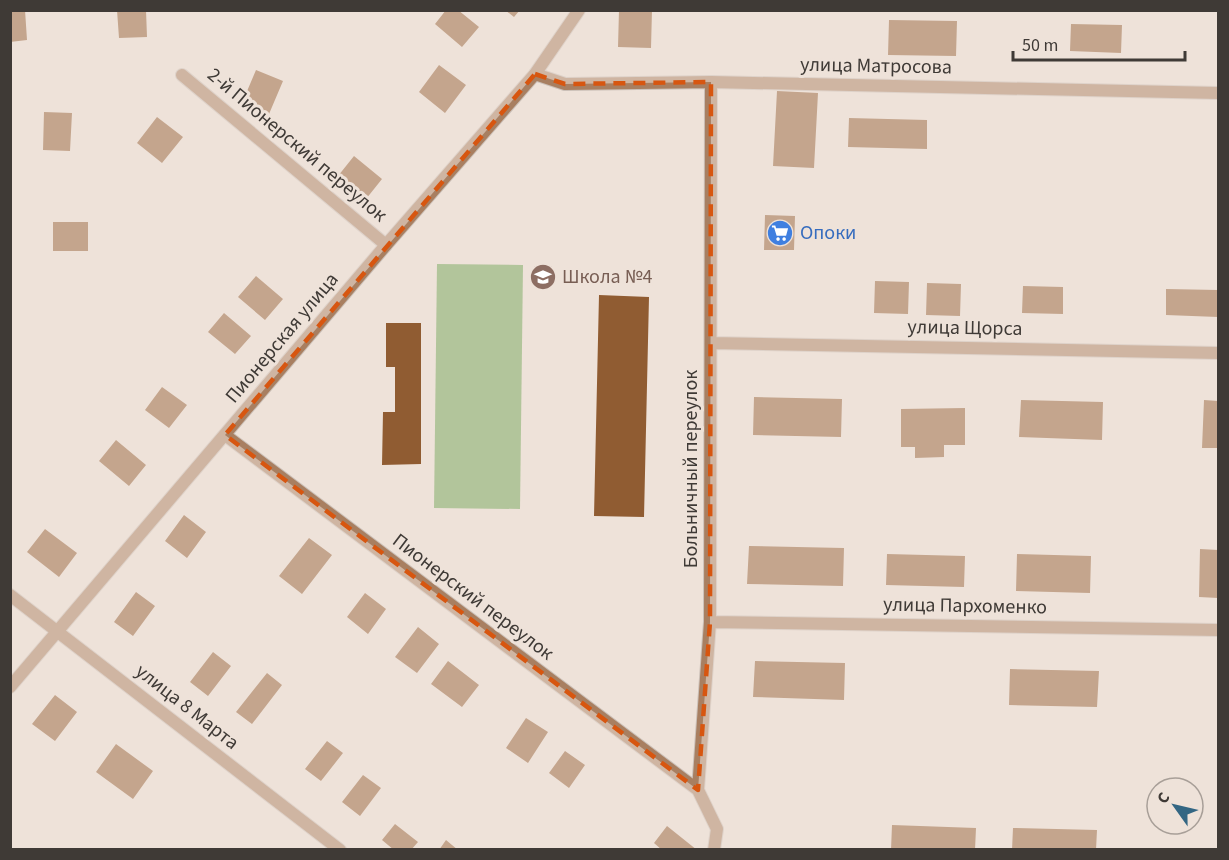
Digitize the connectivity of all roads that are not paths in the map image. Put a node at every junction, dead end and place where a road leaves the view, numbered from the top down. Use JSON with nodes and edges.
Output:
{"nodes":[{"id":1,"x":579,"y":10,"type":"edge"},
{"id":2,"x":535,"y":74,"type":"junction"},
{"id":3,"x":182,"y":75,"type":"dead end"},
{"id":4,"x":711,"y":82,"type":"junction"},
{"id":5,"x":1218,"y":93,"type":"edge"},
{"id":6,"x":386,"y":245,"type":"junction"},
{"id":7,"x":711,"y":343,"type":"junction"},
{"id":8,"x":1218,"y":353,"type":"edge"},
{"id":9,"x":225,"y":435,"type":"junction"},
{"id":10,"x":10,"y":595,"type":"edge"},
{"id":11,"x":710,"y":622,"type":"junction"},
{"id":12,"x":1218,"y":630,"type":"edge"},
{"id":13,"x":58,"y":632,"type":"junction"},
{"id":14,"x":10,"y":687,"type":"edge"},
{"id":15,"x":698,"y":790,"type":"junction"},
{"id":16,"x":340,"y":849,"type":"edge"},
{"id":17,"x":714,"y":849,"type":"edge"}],
"edges":[{"from":1,"to":2,"type":"street","name":"Пионерская улица"},
{"from":2,"to":4,"type":"street","name":"улица Матросова"},
{"from":2,"to":6,"type":"street","name":"Пионерская улица"},
{"from":3,"to":6,"type":"street","name":"2-й Пионерский переулок"},
{"from":4,"to":5,"type":"street","name":"улица Матросова"},
{"from":4,"to":7,"type":"street","name":"Больничный переулок"},
{"from":6,"to":9,"type":"street","name":"Пионерская улица"},
{"from":7,"to":8,"type":"street","name":"улица Щорса"},
{"from":7,"to":11,"type":"street","name":"Больничный переулок"},
{"from":9,"to":13,"type":"street","name":"Пионерская улица"},
{"from":9,"to":15,"type":"street","name":"Пионерский переулок"},
{"from":10,"to":13,"type":"street","name":"улица 8 Марта"},
{"from":11,"to":12,"type":"street","name":"улица Пархоменко"},
{"from":11,"to":15,"type":"street","name":"Больничный переулок"},
{"from":13,"to":14,"type":"street","name":"Пионерская улица"},
{"from":13,"to":16,"type":"street","name":"улица 8 Марта"},
{"from":15,"to":17,"type":"street"}]}
